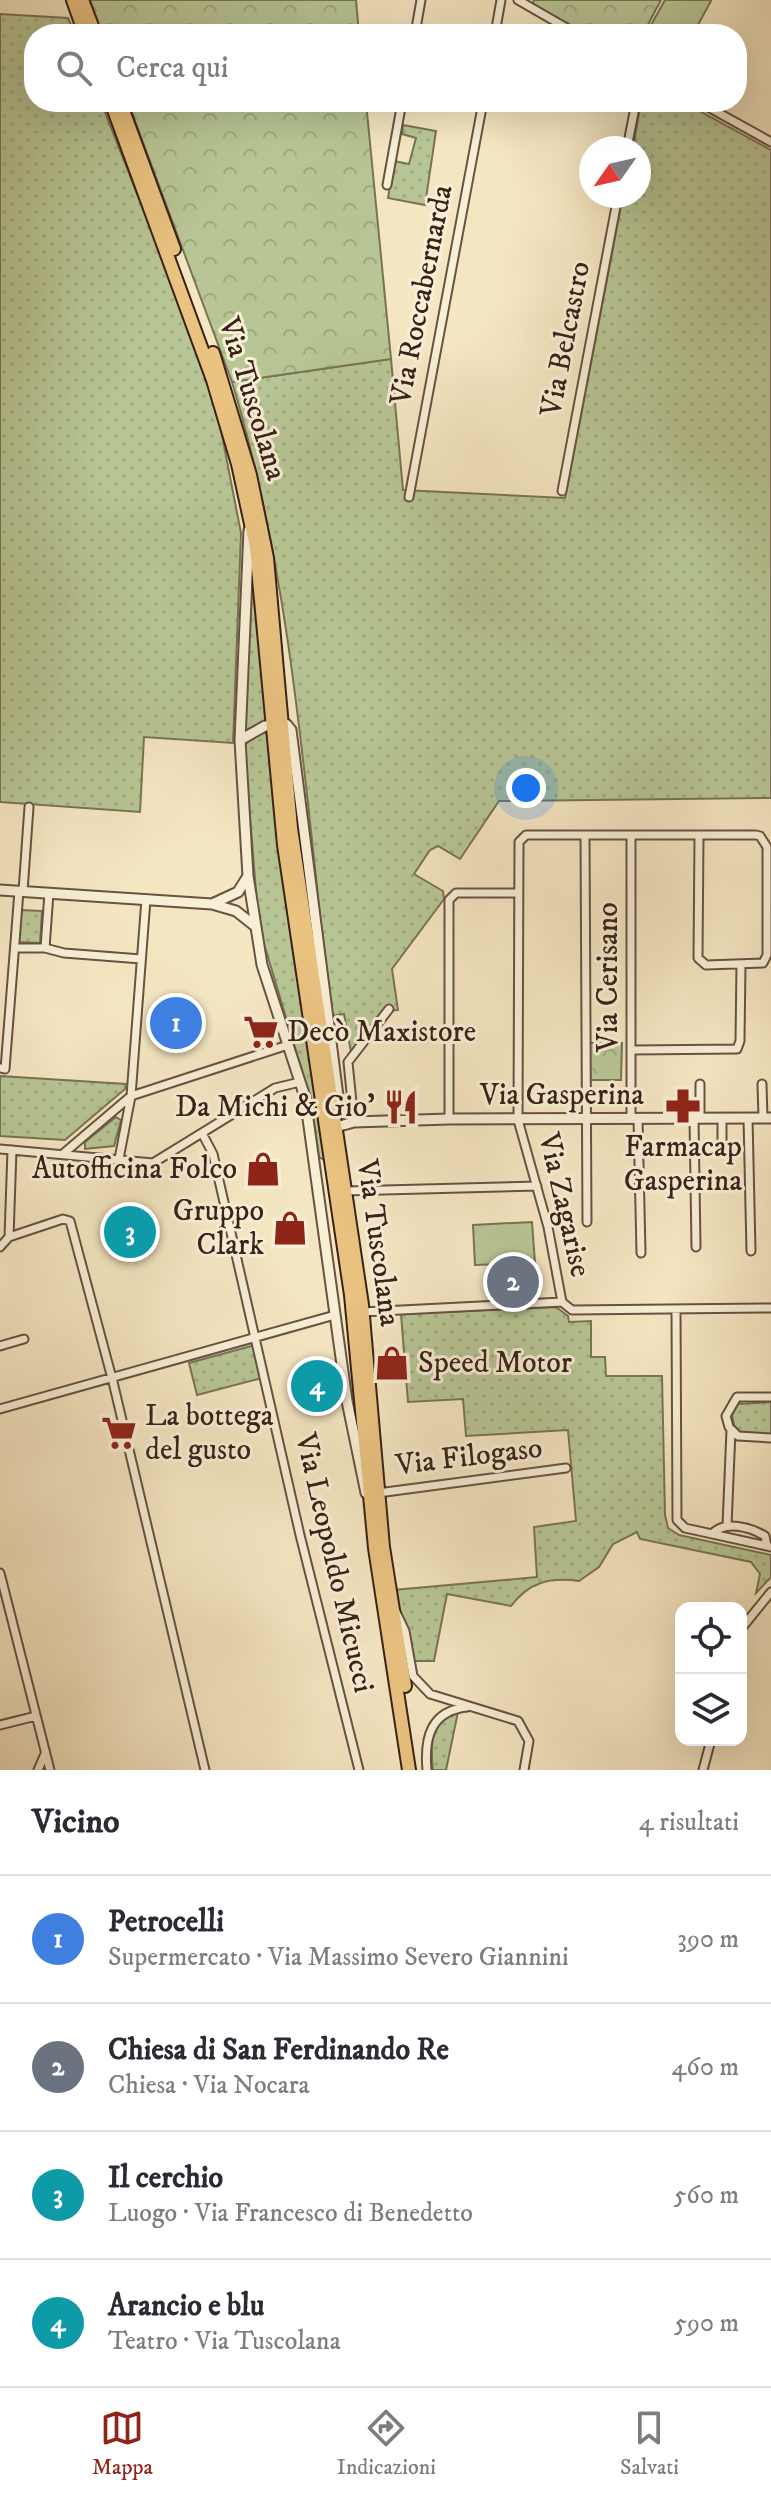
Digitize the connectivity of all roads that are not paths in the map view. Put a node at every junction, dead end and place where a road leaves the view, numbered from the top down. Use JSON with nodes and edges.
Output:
{"nodes":[{"id":1,"x":73,"y":0,"type":"edge"},
{"id":2,"x":82,"y":0,"type":"edge"},
{"id":3,"x":421,"y":0,"type":"edge"},
{"id":4,"x":501,"y":0,"type":"edge"},
{"id":5,"x":523,"y":1,"type":"edge"},
{"id":6,"x":81,"y":24,"type":"edge"},
{"id":7,"x":91,"y":24,"type":"edge"},
{"id":8,"x":417,"y":24,"type":"edge"},
{"id":9,"x":497,"y":24,"type":"edge"},
{"id":10,"x":561,"y":24,"type":"edge"},
{"id":11,"x":115,"y":112,"type":"edge"},
{"id":12,"x":124,"y":112,"type":"edge"},
{"id":13,"x":400,"y":112,"type":"edge"},
{"id":14,"x":481,"y":112,"type":"edge"},
{"id":15,"x":634,"y":112,"type":"edge"},
{"id":16,"x":717,"y":112,"type":"edge"},
{"id":17,"x":629,"y":136,"type":"edge"},
{"id":18,"x":771,"y":142,"type":"edge"},
{"id":19,"x":387,"y":185,"type":"dead end"},
{"id":20,"x":616,"y":208,"type":"edge"},
{"id":21,"x":562,"y":491,"type":"dead end"},
{"id":22,"x":409,"y":497,"type":"dead end"},
{"id":23,"x":248,"y":506,"type":"junction"},
{"id":24,"x":276,"y":724,"type":"junction"},
{"id":25,"x":240,"y":740,"type":"junction"},
{"id":26,"x":29,"y":807,"type":"dead end"},
{"id":27,"x":585,"y":835,"type":"junction"},
{"id":28,"x":631,"y":835,"type":"junction"},
{"id":29,"x":699,"y":835,"type":"junction"},
{"id":30,"x":248,"y":876,"type":"junction"},
{"id":31,"x":0,"y":890,"type":"edge"},
{"id":32,"x":21,"y":891,"type":"junction"},
{"id":33,"x":49,"y":893,"type":"junction"},
{"id":34,"x":518,"y":893,"type":"junction"},
{"id":35,"x":146,"y":899,"type":"junction"},
{"id":36,"x":212,"y":904,"type":"junction"},
{"id":37,"x":314,"y":918,"type":"junction"},
{"id":38,"x":255,"y":926,"type":"junction"},
{"id":39,"x":15,"y":948,"type":"junction"},
{"id":40,"x":45,"y":948,"type":"junction"},
{"id":41,"x":141,"y":959,"type":"junction"},
{"id":42,"x":741,"y":965,"type":"junction"},
{"id":43,"x":312,"y":972,"type":"junction"},
{"id":44,"x":0,"y":1007,"type":"edge"},
{"id":45,"x":10,"y":1007,"type":"junction"},
{"id":46,"x":389,"y":1009,"type":"dead end"},
{"id":47,"x":288,"y":1045,"type":"junction"},
{"id":48,"x":633,"y":1050,"type":"junction"},
{"id":49,"x":326,"y":1064,"type":"junction"},
{"id":50,"x":0,"y":1068,"type":"edge"},
{"id":51,"x":300,"y":1082,"type":"junction"},
{"id":52,"x":700,"y":1084,"type":"dead end"},
{"id":53,"x":762,"y":1084,"type":"dead end"},
{"id":54,"x":131,"y":1096,"type":"junction"},
{"id":55,"x":339,"y":1104,"type":"junction"},
{"id":56,"x":697,"y":1118,"type":"junction"},
{"id":57,"x":722,"y":1118,"type":"junction"},
{"id":58,"x":748,"y":1118,"type":"junction"},
{"id":59,"x":767,"y":1118,"type":"edge"},
{"id":60,"x":449,"y":1119,"type":"junction"},
{"id":61,"x":587,"y":1119,"type":"junction"},
{"id":62,"x":634,"y":1119,"type":"junction"},
{"id":63,"x":518,"y":1120,"type":"junction"},
{"id":64,"x":354,"y":1122,"type":"junction"},
{"id":65,"x":336,"y":1127,"type":"junction"},
{"id":66,"x":203,"y":1135,"type":"junction"},
{"id":67,"x":0,"y":1149,"type":"edge"},
{"id":68,"x":12,"y":1150,"type":"junction"},
{"id":69,"x":722,"y":1150,"type":"dead end"},
{"id":70,"x":64,"y":1153,"type":"junction"},
{"id":71,"x":119,"y":1159,"type":"junction"},
{"id":72,"x":314,"y":1160,"type":"junction"},
{"id":73,"x":336,"y":1164,"type":"junction"},
{"id":74,"x":537,"y":1186,"type":"junction"},
{"id":75,"x":345,"y":1191,"type":"junction"},
{"id":76,"x":587,"y":1222,"type":"dead end"},
{"id":77,"x":9,"y":1237,"type":"junction"},
{"id":78,"x":0,"y":1247,"type":"edge"},
{"id":79,"x":696,"y":1247,"type":"dead end"},
{"id":80,"x":751,"y":1251,"type":"dead end"},
{"id":81,"x":641,"y":1253,"type":"dead end"},
{"id":82,"x":562,"y":1302,"type":"junction"},
{"id":83,"x":771,"y":1308,"type":"edge"},
{"id":84,"x":676,"y":1309,"type":"junction"},
{"id":85,"x":362,"y":1312,"type":"junction"},
{"id":86,"x":335,"y":1315,"type":"junction"},
{"id":87,"x":257,"y":1336,"type":"junction"},
{"id":88,"x":24,"y":1339,"type":"dead end"},
{"id":89,"x":0,"y":1346,"type":"edge"},
{"id":90,"x":112,"y":1377,"type":"junction"},
{"id":91,"x":345,"y":1388,"type":"junction"},
{"id":92,"x":364,"y":1395,"type":"junction"},
{"id":93,"x":771,"y":1397,"type":"edge"},
{"id":94,"x":0,"y":1409,"type":"edge"},
{"id":95,"x":731,"y":1430,"type":"junction"},
{"id":96,"x":771,"y":1438,"type":"edge"},
{"id":97,"x":566,"y":1468,"type":"dead end"},
{"id":98,"x":373,"y":1497,"type":"junction"},
{"id":99,"x":727,"y":1526,"type":"junction"},
{"id":100,"x":712,"y":1534,"type":"junction"},
{"id":101,"x":769,"y":1547,"type":"edge"},
{"id":102,"x":1,"y":1578,"type":"edge"},
{"id":103,"x":771,"y":1592,"type":"edge"},
{"id":104,"x":392,"y":1603,"type":"junction"},
{"id":105,"x":747,"y":1622,"type":"edge"},
{"id":106,"x":473,"y":1707,"type":"junction"},
{"id":107,"x":36,"y":1716,"type":"junction"},
{"id":108,"x":0,"y":1725,"type":"edge"},
{"id":109,"x":709,"y":1746,"type":"edge"},
{"id":110,"x":46,"y":1752,"type":"junction"},
{"id":111,"x":38,"y":1770,"type":"edge"},
{"id":112,"x":50,"y":1770,"type":"edge"},
{"id":113,"x":205,"y":1770,"type":"edge"},
{"id":114,"x":359,"y":1770,"type":"edge"},
{"id":115,"x":409,"y":1770,"type":"edge"},
{"id":116,"x":417,"y":1770,"type":"edge"},
{"id":117,"x":427,"y":1770,"type":"edge"},
{"id":118,"x":524,"y":1770,"type":"edge"},
{"id":119,"x":703,"y":1770,"type":"edge"}],
"edges":[{"from":1,"to":6,"type":"main road"},
{"from":2,"to":7,"type":"main road"},
{"from":3,"to":8,"type":"street"},
{"from":4,"to":9,"type":"street"},
{"from":5,"to":10,"type":"street"},
{"from":11,"to":23,"type":"main road","name":"Via Tuscolana"},
{"from":12,"to":24,"type":"main road","name":"Via Tuscolana"},
{"from":13,"to":19,"type":"street"},
{"from":14,"to":22,"type":"street","name":"Via Roccabernarda"},
{"from":15,"to":17,"type":"street"},
{"from":16,"to":18,"type":"street"},
{"from":20,"to":21,"type":"street","name":"Via Belcastro"},
{"from":23,"to":24,"type":"main road","name":"Via Tuscolana"},
{"from":23,"to":25,"type":"street","name":"Via Tuscolana"},
{"from":24,"to":25,"type":"street"},
{"from":24,"to":37,"type":"street","name":"Via Tuscolana"},
{"from":24,"to":43,"type":"main road","name":"Via Tuscolana"},
{"from":24,"to":73,"type":"main road","name":"Via Tuscolana"},
{"from":25,"to":30,"type":"street","name":"Via Tuscolana"},
{"from":26,"to":32,"type":"street"},
{"from":27,"to":28,"type":"street"},
{"from":27,"to":34,"type":"street","name":"Via Zagarise"},
{"from":27,"to":61,"type":"street","name":"Via Cerisano"},
{"from":28,"to":29,"type":"street"},
{"from":28,"to":48,"type":"street","name":"Via Cerisano"},
{"from":29,"to":42,"type":"street"},
{"from":29,"to":42,"type":"street"},
{"from":30,"to":36,"type":"street"},
{"from":30,"to":38,"type":"street","name":"Via Tuscolana"},
{"from":31,"to":32,"type":"street"},
{"from":32,"to":33,"type":"street"},
{"from":32,"to":39,"type":"street"},
{"from":33,"to":35,"type":"street"},
{"from":33,"to":40,"type":"street"},
{"from":34,"to":60,"type":"street"},
{"from":34,"to":63,"type":"street","name":"Via Zagarise"},
{"from":35,"to":36,"type":"street"},
{"from":35,"to":41,"type":"street"},
{"from":36,"to":38,"type":"street"},
{"from":37,"to":43,"type":"street"},
{"from":37,"to":55,"type":"street","name":"Via Tuscolana"},
{"from":38,"to":47,"type":"street","name":"Via Tuscolana"},
{"from":39,"to":40,"type":"street"},
{"from":39,"to":45,"type":"street"},
{"from":40,"to":41,"type":"street"},
{"from":41,"to":54,"type":"street"},
{"from":42,"to":48,"type":"street"},
{"from":43,"to":49,"type":"main road","name":"Via Tuscolana"},
{"from":44,"to":45,"type":"street"},
{"from":45,"to":50,"type":"street"},
{"from":46,"to":64,"type":"street"},
{"from":47,"to":51,"type":"street","name":"Via Tuscolana"},
{"from":47,"to":54,"type":"street"},
{"from":48,"to":62,"type":"street","name":"Via Cerisano"},
{"from":49,"to":55,"type":"street"},
{"from":49,"to":65,"type":"main road","name":"Via Tuscolana"},
{"from":51,"to":66,"type":"street"},
{"from":51,"to":72,"type":"street","name":"Via Tuscolana"},
{"from":52,"to":56,"type":"street"},
{"from":53,"to":59,"type":"street"},
{"from":54,"to":70,"type":"street"},
{"from":54,"to":71,"type":"street"},
{"from":55,"to":64,"type":"street"},
{"from":56,"to":57,"type":"street","name":"Via Gasperina"},
{"from":56,"to":62,"type":"street","name":"Via Gasperina"},
{"from":56,"to":79,"type":"street"},
{"from":57,"to":58,"type":"street","name":"Via Gasperina"},
{"from":57,"to":69,"type":"street"},
{"from":58,"to":59,"type":"street","name":"Via Gasperina"},
{"from":58,"to":80,"type":"street"},
{"from":60,"to":63,"type":"street","name":"Via Gasperina"},
{"from":60,"to":64,"type":"street","name":"Via Gasperina"},
{"from":61,"to":62,"type":"street","name":"Via Gasperina"},
{"from":61,"to":63,"type":"street","name":"Via Gasperina"},
{"from":61,"to":76,"type":"street","name":"Via Cerisano"},
{"from":62,"to":81,"type":"street","name":"Via Cerisano"},
{"from":63,"to":74,"type":"street","name":"Via Zagarise"},
{"from":64,"to":65,"type":"street","name":"Via Gasperina"},
{"from":65,"to":73,"type":"main road","name":"Via Tuscolana"},
{"from":66,"to":71,"type":"street"},
{"from":66,"to":87,"type":"street","name":"Via Leopoldo Micucci"},
{"from":67,"to":68,"type":"street"},
{"from":68,"to":70,"type":"street"},
{"from":68,"to":77,"type":"street"},
{"from":70,"to":71,"type":"street"},
{"from":72,"to":73,"type":"street"},
{"from":72,"to":86,"type":"street","name":"Via Tuscolana"},
{"from":73,"to":75,"type":"main road","name":"Via Tuscolana"},
{"from":73,"to":92,"type":"main road","name":"Via Tuscolana"},
{"from":74,"to":75,"type":"street"},
{"from":74,"to":82,"type":"street","name":"Via Zagarise"},
{"from":75,"to":85,"type":"main road","name":"Via Tuscolana"},
{"from":77,"to":78,"type":"street"},
{"from":77,"to":90,"type":"street"},
{"from":82,"to":84,"type":"street"},
{"from":82,"to":85,"type":"street"},
{"from":83,"to":84,"type":"street"},
{"from":84,"to":100,"type":"street"},
{"from":85,"to":92,"type":"main road","name":"Via Tuscolana"},
{"from":86,"to":87,"type":"street"},
{"from":86,"to":91,"type":"street","name":"Via Tuscolana"},
{"from":87,"to":90,"type":"street"},
{"from":87,"to":114,"type":"street","name":"Via Leopoldo Micucci"},
{"from":88,"to":89,"type":"street"},
{"from":90,"to":94,"type":"street"},
{"from":90,"to":113,"type":"street"},
{"from":91,"to":92,"type":"street"},
{"from":91,"to":98,"type":"street","name":"Via Tuscolana"},
{"from":92,"to":98,"type":"main road","name":"Via Tuscolana"},
{"from":93,"to":95,"type":"street"},
{"from":95,"to":96,"type":"street"},
{"from":95,"to":99,"type":"street"},
{"from":97,"to":98,"type":"street","name":"Via Filogaso"},
{"from":98,"to":104,"type":"main road","name":"Via Tuscolana"},
{"from":98,"to":115,"type":"main road","name":"Via Tuscolana"},
{"from":99,"to":100,"type":"street"},
{"from":99,"to":101,"type":"street"},
{"from":100,"to":101,"type":"street"},
{"from":102,"to":107,"type":"street"},
{"from":103,"to":105,"type":"street"},
{"from":104,"to":106,"type":"street"},
{"from":104,"to":116,"type":"main road","name":"Via Tuscolana"},
{"from":106,"to":117,"type":"street"},
{"from":106,"to":118,"type":"street"},
{"from":107,"to":108,"type":"street"},
{"from":107,"to":110,"type":"street"},
{"from":109,"to":119,"type":"street"},
{"from":110,"to":111,"type":"street"},
{"from":110,"to":112,"type":"street"}]}
